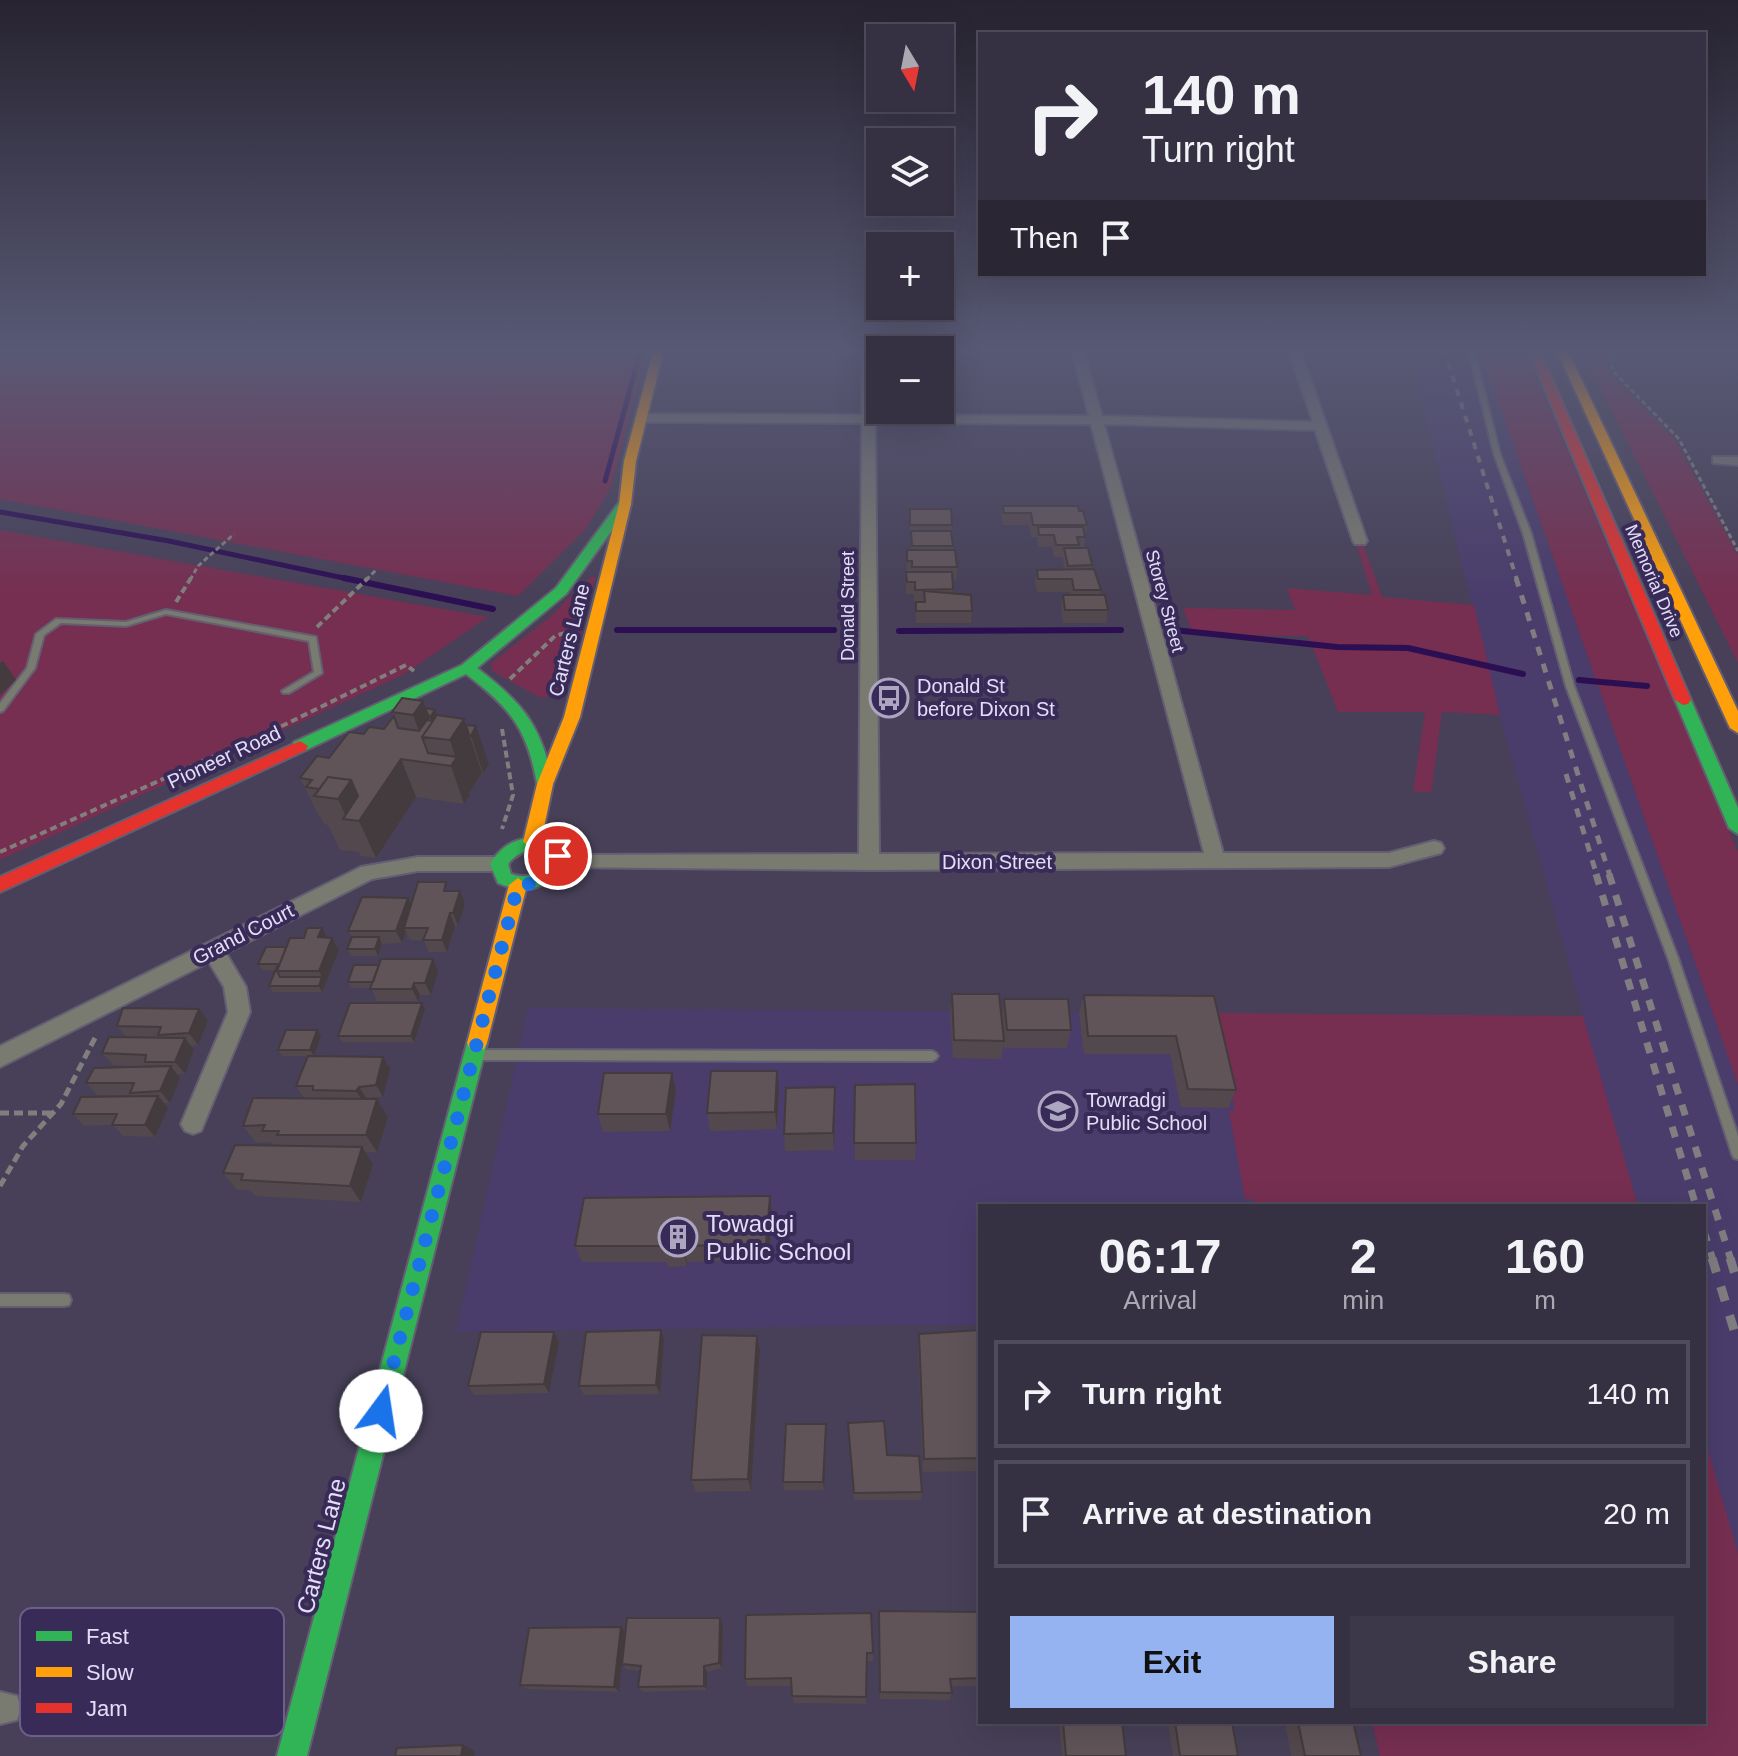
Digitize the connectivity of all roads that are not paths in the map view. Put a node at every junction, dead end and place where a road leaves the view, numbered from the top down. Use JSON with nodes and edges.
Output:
{"nodes":[{"id":1,"x":638,"y":431,"type":"edge"},
{"id":2,"x":868,"y":431,"type":"edge"},
{"id":3,"x":1098,"y":431,"type":"edge"},
{"id":4,"x":1323,"y":431,"type":"edge"},
{"id":5,"x":1491,"y":431,"type":"edge"},
{"id":6,"x":1568,"y":431,"type":"edge"},
{"id":7,"x":1599,"y":431,"type":"edge"},
{"id":8,"x":1718,"y":460,"type":"dead end"},
{"id":9,"x":630,"y":461,"type":"junction"},
{"id":10,"x":1738,"y":461,"type":"edge"},
{"id":11,"x":625,"y":504,"type":"junction"},
{"id":12,"x":1360,"y":541,"type":"dead end"},
{"id":13,"x":600,"y":542,"type":"joint"},
{"id":14,"x":467,"y":668,"type":"junction"},
{"id":15,"x":286,"y":691,"type":"dead end"},
{"id":16,"x":579,"y":691,"type":"junction"},
{"id":17,"x":518,"y":707,"type":"junction"},
{"id":18,"x":0,"y":709,"type":"edge"},
{"id":19,"x":1738,"y":728,"type":"edge"},
{"id":20,"x":545,"y":784,"type":"junction"},
{"id":21,"x":1738,"y":828,"type":"edge"},
{"id":22,"x":532,"y":842,"type":"junction"},
{"id":23,"x":1434,"y":848,"type":"dead end"},
{"id":24,"x":558,"y":862,"type":"junction"},
{"id":25,"x":1216,"y":862,"type":"junction"},
{"id":26,"x":869,"y":863,"type":"junction"},
{"id":27,"x":499,"y":864,"type":"junction"},
{"id":28,"x":0,"y":885,"type":"edge"},
{"id":29,"x":518,"y":885,"type":"junction"},
{"id":30,"x":212,"y":950,"type":"junction"},
{"id":31,"x":472,"y":1055,"type":"junction"},
{"id":32,"x":932,"y":1056,"type":"dead end"},
{"id":33,"x":0,"y":1057,"type":"edge"},
{"id":34,"x":193,"y":1124,"type":"dead end"},
{"id":35,"x":1738,"y":1154,"type":"edge"},
{"id":36,"x":0,"y":1300,"type":"edge"},
{"id":37,"x":64,"y":1300,"type":"dead end"},
{"id":38,"x":292,"y":1756,"type":"edge"}],
"edges":[{"from":1,"to":9,"type":"main road","name":"Carters Lane"},
{"from":2,"to":26,"type":"street","name":"Donald Street"},
{"from":3,"to":25,"type":"street","name":"Storey Street"},
{"from":4,"to":12,"type":"street"},
{"from":5,"to":35,"type":"lane"},
{"from":6,"to":21,"type":"main road","name":"Memorial Drive"},
{"from":7,"to":19,"type":"main road","name":"Memorial Drive"},
{"from":8,"to":10,"type":"street"},
{"from":9,"to":11,"type":"main road","name":"Carters Lane"},
{"from":9,"to":14,"type":"main road"},
{"from":11,"to":13,"type":"main road","name":"Carters Lane"},
{"from":11,"to":16,"type":"main road","name":"Carters Lane"},
{"from":13,"to":14,"type":"main road","name":"Pioneer Road"},
{"from":14,"to":17,"type":"main road","name":"Carters Lane"},
{"from":14,"to":28,"type":"main road","name":"Pioneer Road"},
{"from":15,"to":18,"type":"lane"},
{"from":16,"to":17,"type":"main road"},
{"from":16,"to":20,"type":"main road","name":"Carters Lane"},
{"from":17,"to":20,"type":"main road","name":"Carters Lane"},
{"from":20,"to":22,"type":"main road","name":"Carters Lane"},
{"from":22,"to":24,"type":"main road"},
{"from":22,"to":27,"type":"main road"},
{"from":23,"to":25,"type":"street","name":"Dixon Street"},
{"from":24,"to":26,"type":"street","name":"Dixon Street"},
{"from":24,"to":29,"type":"main road"},
{"from":25,"to":26,"type":"street","name":"Dixon Street"},
{"from":27,"to":29,"type":"main road"},
{"from":27,"to":30,"type":"street","name":"Grand Court"},
{"from":29,"to":31,"type":"main road","name":"Carters Lane"},
{"from":30,"to":33,"type":"street","name":"Grand Court"},
{"from":30,"to":34,"type":"street"},
{"from":31,"to":32,"type":"lane"},
{"from":31,"to":38,"type":"main road","name":"Carters Lane"},
{"from":36,"to":37,"type":"lane"}]}
